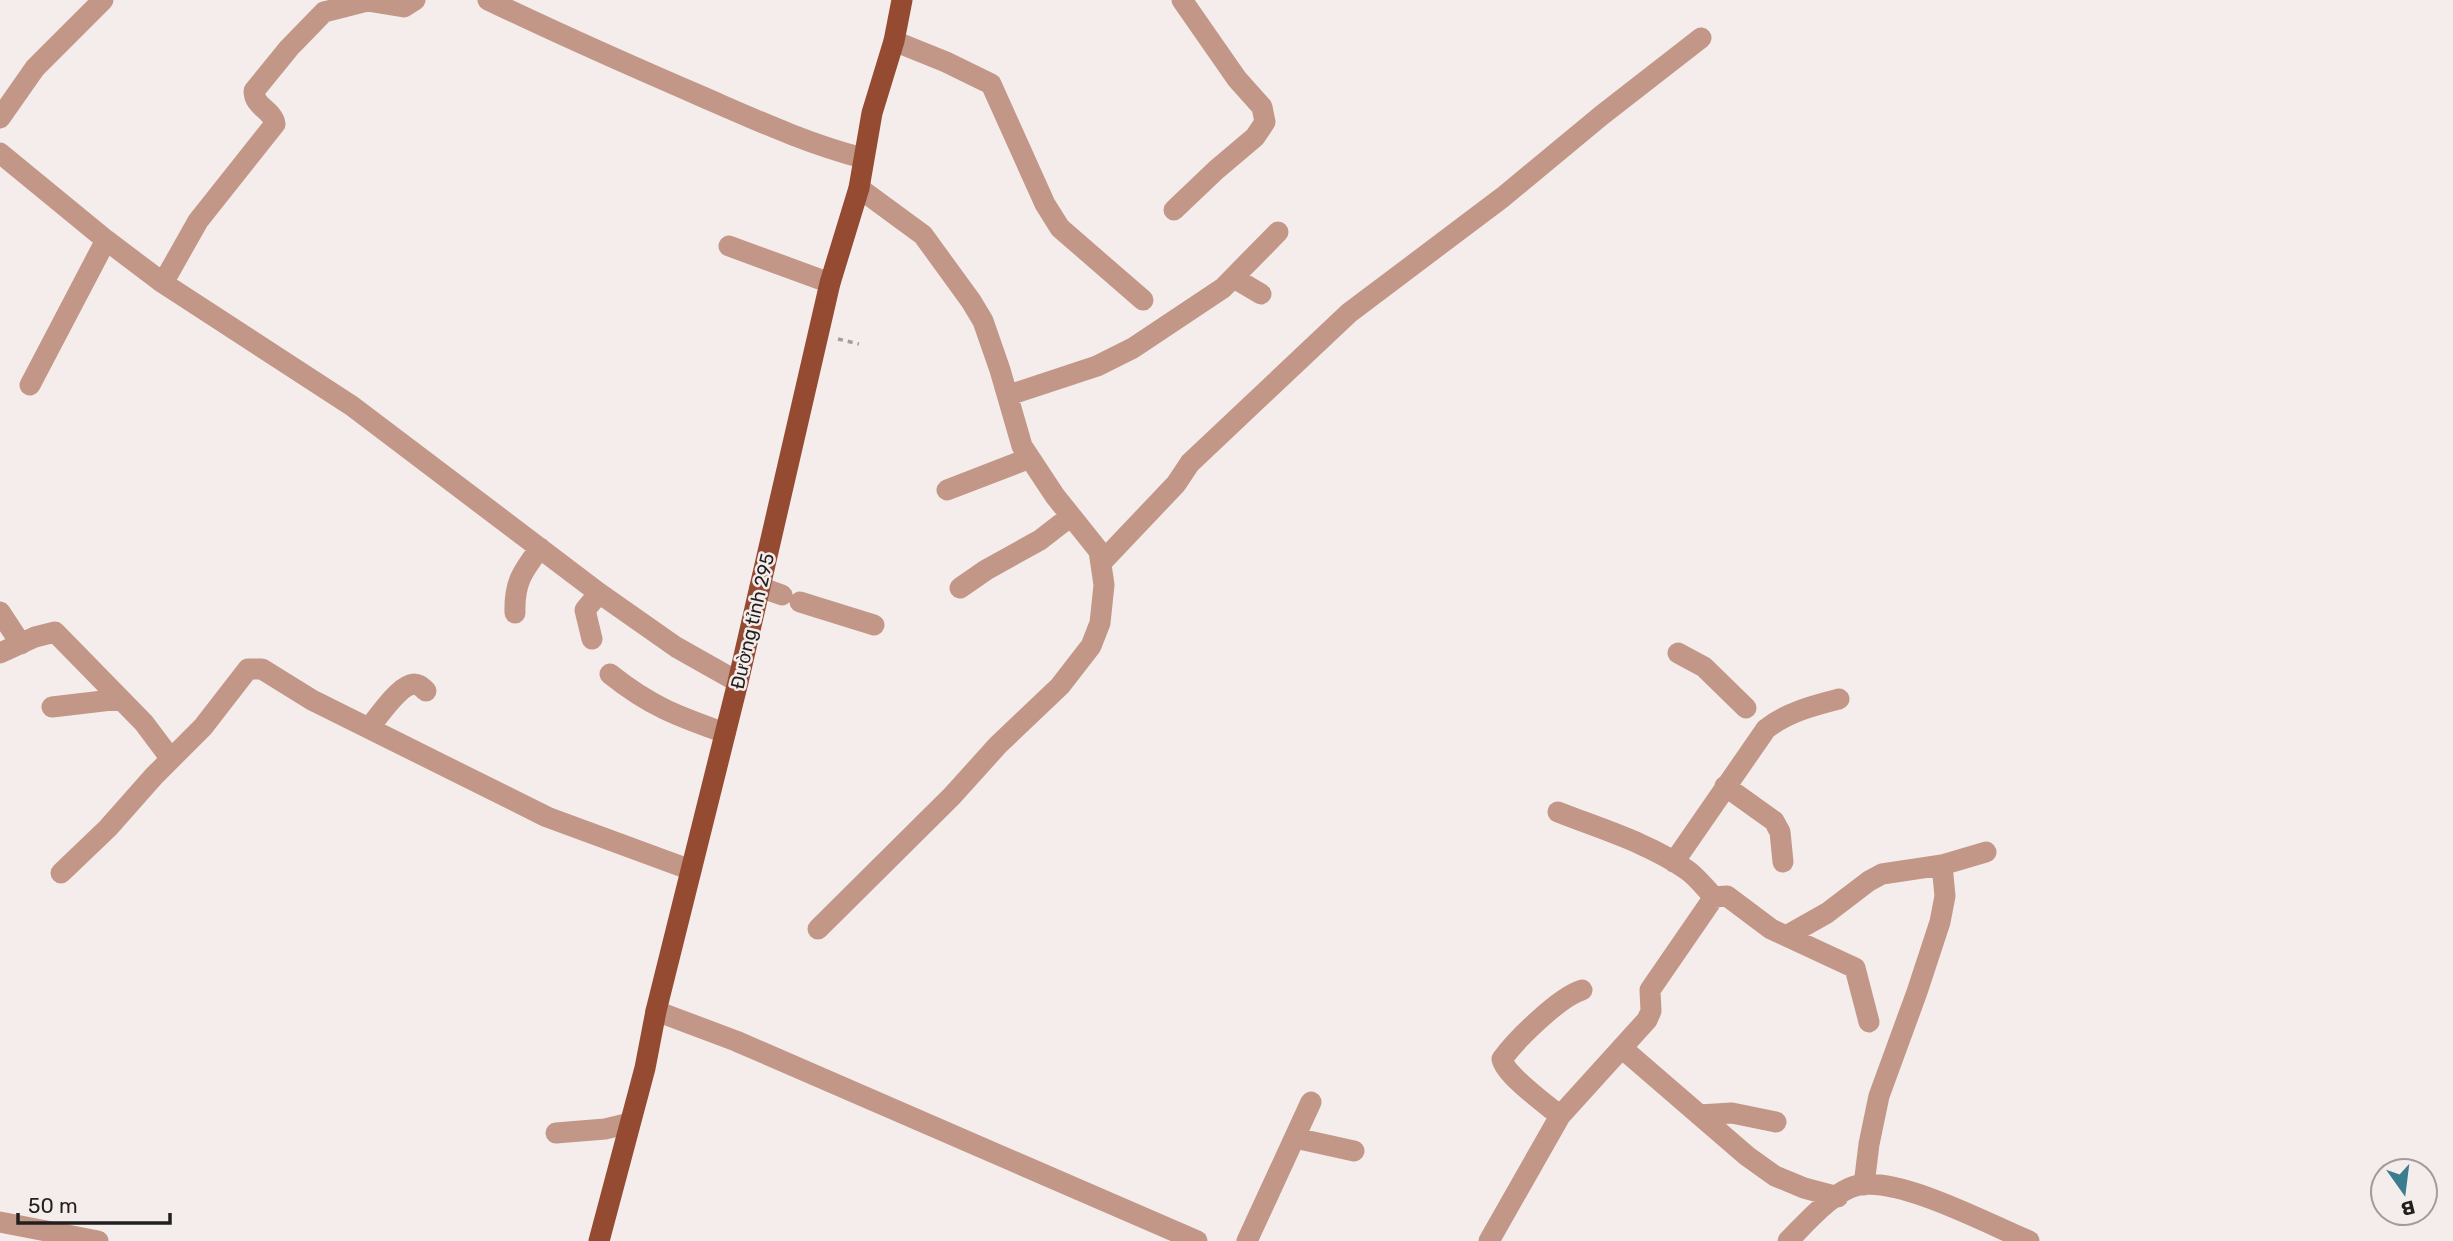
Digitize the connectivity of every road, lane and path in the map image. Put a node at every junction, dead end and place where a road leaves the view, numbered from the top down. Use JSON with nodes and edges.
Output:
{"nodes":[{"id":1,"x":103,"y":0,"type":"edge"},
{"id":2,"x":415,"y":0,"type":"edge"},
{"id":3,"x":488,"y":0,"type":"edge"},
{"id":4,"x":902,"y":0,"type":"edge"},
{"id":5,"x":1182,"y":0,"type":"edge"},
{"id":6,"x":1701,"y":38,"type":"dead end"},
{"id":7,"x":894,"y":41,"type":"junction"},
{"id":8,"x":0,"y":118,"type":"edge"},
{"id":9,"x":0,"y":153,"type":"edge"},
{"id":10,"x":863,"y":158,"type":"junction"},
{"id":11,"x":859,"y":188,"type":"junction"},
{"id":12,"x":1174,"y":210,"type":"dead end"},
{"id":13,"x":1278,"y":232,"type":"dead end"},
{"id":14,"x":106,"y":240,"type":"junction"},
{"id":15,"x":729,"y":246,"type":"dead end"},
{"id":16,"x":1234,"y":278,"type":"junction"},
{"id":17,"x":163,"y":283,"type":"junction"},
{"id":18,"x":830,"y":283,"type":"junction"},
{"id":19,"x":1261,"y":294,"type":"dead end"},
{"id":20,"x":1143,"y":300,"type":"dead end"},
{"id":21,"x":30,"y":386,"type":"dead end"},
{"id":22,"x":1009,"y":395,"type":"junction"},
{"id":23,"x":1030,"y":458,"type":"junction"},
{"id":24,"x":947,"y":490,"type":"dead end"},
{"id":25,"x":1071,"y":516,"type":"junction"},
{"id":26,"x":540,"y":548,"type":"junction"},
{"id":27,"x":1101,"y":563,"type":"junction"},
{"id":28,"x":760,"y":587,"type":"junction"},
{"id":29,"x":960,"y":588,"type":"dead end"},
{"id":30,"x":599,"y":593,"type":"junction"},
{"id":31,"x":0,"y":612,"type":"edge"},
{"id":32,"x":515,"y":613,"type":"dead end"},
{"id":33,"x":874,"y":625,"type":"dead end"},
{"id":34,"x":592,"y":639,"type":"dead end"},
{"id":35,"x":21,"y":644,"type":"junction"},
{"id":36,"x":0,"y":653,"type":"edge"},
{"id":37,"x":1678,"y":653,"type":"dead end"},
{"id":38,"x":610,"y":674,"type":"dead end"},
{"id":39,"x":738,"y":682,"type":"junction"},
{"id":40,"x":426,"y":691,"type":"dead end"},
{"id":41,"x":120,"y":699,"type":"junction"},
{"id":42,"x":1839,"y":699,"type":"dead end"},
{"id":43,"x":52,"y":707,"type":"dead end"},
{"id":44,"x":1756,"y":718,"type":"junction"},
{"id":45,"x":369,"y":728,"type":"junction"},
{"id":46,"x":725,"y":733,"type":"junction"},
{"id":47,"x":171,"y":759,"type":"junction"},
{"id":48,"x":1725,"y":786,"type":"junction"},
{"id":49,"x":1558,"y":812,"type":"dead end"},
{"id":50,"x":1986,"y":852,"type":"dead end"},
{"id":51,"x":1674,"y":862,"type":"junction"},
{"id":52,"x":1783,"y":862,"type":"dead end"},
{"id":53,"x":1942,"y":865,"type":"junction"},
{"id":54,"x":691,"y":870,"type":"junction"},
{"id":55,"x":61,"y":873,"type":"dead end"},
{"id":56,"x":1714,"y":897,"type":"junction"},
{"id":57,"x":818,"y":929,"type":"dead end"},
{"id":58,"x":1787,"y":935,"type":"junction"},
{"id":59,"x":1582,"y":990,"type":"dead end"},
{"id":60,"x":656,"y":1011,"type":"junction"},
{"id":61,"x":1869,"y":1022,"type":"dead end"},
{"id":62,"x":1623,"y":1049,"type":"junction"},
{"id":63,"x":1311,"y":1102,"type":"dead end"},
{"id":64,"x":1699,"y":1115,"type":"junction"},
{"id":65,"x":1560,"y":1116,"type":"junction"},
{"id":66,"x":1776,"y":1122,"type":"dead end"},
{"id":67,"x":630,"y":1124,"type":"junction"},
{"id":68,"x":556,"y":1133,"type":"dead end"},
{"id":69,"x":1295,"y":1138,"type":"junction"},
{"id":70,"x":1354,"y":1151,"type":"dead end"},
{"id":71,"x":1864,"y":1185,"type":"junction"},
{"id":72,"x":1838,"y":1197,"type":"junction"},
{"id":73,"x":0,"y":1222,"type":"edge"},
{"id":74,"x":42,"y":1236,"type":"edge"},
{"id":75,"x":99,"y":1241,"type":"edge"},
{"id":76,"x":599,"y":1241,"type":"edge"},
{"id":77,"x":1197,"y":1241,"type":"edge"},
{"id":78,"x":1247,"y":1241,"type":"edge"},
{"id":79,"x":1489,"y":1241,"type":"edge"},
{"id":80,"x":1788,"y":1241,"type":"edge"},
{"id":81,"x":2029,"y":1241,"type":"edge"}],
"edges":[{"from":1,"to":8,"type":"street"},
{"from":2,"to":17,"type":"street"},
{"from":3,"to":10,"type":"street"},
{"from":4,"to":7,"type":"main road","name":"Đường tỉnh 295"},
{"from":5,"to":12,"type":"street"},
{"from":6,"to":27,"type":"street"},
{"from":7,"to":10,"type":"main road","name":"Đường tỉnh 295"},
{"from":7,"to":20,"type":"street"},
{"from":9,"to":14,"type":"street"},
{"from":10,"to":11,"type":"main road","name":"Đường tỉnh 295"},
{"from":11,"to":18,"type":"main road","name":"Đường tỉnh 295"},
{"from":11,"to":22,"type":"street"},
{"from":13,"to":16,"type":"street"},
{"from":14,"to":17,"type":"street"},
{"from":14,"to":21,"type":"street"},
{"from":15,"to":18,"type":"street"},
{"from":16,"to":19,"type":"street"},
{"from":16,"to":22,"type":"street"},
{"from":17,"to":26,"type":"street"},
{"from":18,"to":28,"type":"main road","name":"Đường tỉnh 295"},
{"from":22,"to":23,"type":"street"},
{"from":23,"to":24,"type":"street"},
{"from":23,"to":25,"type":"street"},
{"from":25,"to":27,"type":"street"},
{"from":25,"to":29,"type":"street"},
{"from":26,"to":30,"type":"street"},
{"from":26,"to":32,"type":"street"},
{"from":27,"to":57,"type":"street"},
{"from":28,"to":33,"type":"street"},
{"from":28,"to":39,"type":"main road","name":"Đường tỉnh 295"},
{"from":30,"to":34,"type":"street"},
{"from":30,"to":39,"type":"street"},
{"from":31,"to":35,"type":"street"},
{"from":35,"to":36,"type":"street"},
{"from":35,"to":41,"type":"street"},
{"from":37,"to":44,"type":"street"},
{"from":38,"to":46,"type":"street"},
{"from":39,"to":46,"type":"main road","name":"Đường tỉnh 295"},
{"from":40,"to":45,"type":"street"},
{"from":41,"to":43,"type":"street"},
{"from":41,"to":47,"type":"street"},
{"from":42,"to":44,"type":"street"},
{"from":44,"to":48,"type":"street"},
{"from":45,"to":47,"type":"street"},
{"from":45,"to":54,"type":"street"},
{"from":46,"to":54,"type":"main road","name":"Đường tỉnh 295"},
{"from":47,"to":55,"type":"street"},
{"from":48,"to":51,"type":"street"},
{"from":48,"to":52,"type":"street"},
{"from":49,"to":51,"type":"street"},
{"from":50,"to":53,"type":"street"},
{"from":51,"to":56,"type":"street"},
{"from":53,"to":58,"type":"street"},
{"from":53,"to":71,"type":"street"},
{"from":54,"to":60,"type":"main road","name":"Đường tỉnh 295"},
{"from":56,"to":58,"type":"street"},
{"from":56,"to":62,"type":"street"},
{"from":58,"to":61,"type":"street"},
{"from":59,"to":65,"type":"street"},
{"from":60,"to":67,"type":"main road","name":"Đường tỉnh 295"},
{"from":60,"to":77,"type":"street"},
{"from":62,"to":64,"type":"street"},
{"from":62,"to":65,"type":"street"},
{"from":63,"to":69,"type":"street"},
{"from":64,"to":66,"type":"street"},
{"from":64,"to":72,"type":"street"},
{"from":65,"to":79,"type":"street"},
{"from":67,"to":68,"type":"street"},
{"from":67,"to":76,"type":"main road","name":"Đường tỉnh 295"},
{"from":69,"to":70,"type":"street"},
{"from":69,"to":78,"type":"street"},
{"from":71,"to":72,"type":"street"},
{"from":71,"to":81,"type":"street"},
{"from":72,"to":80,"type":"street"},
{"from":73,"to":74,"type":"street"},
{"from":74,"to":75,"type":"street"}]}
